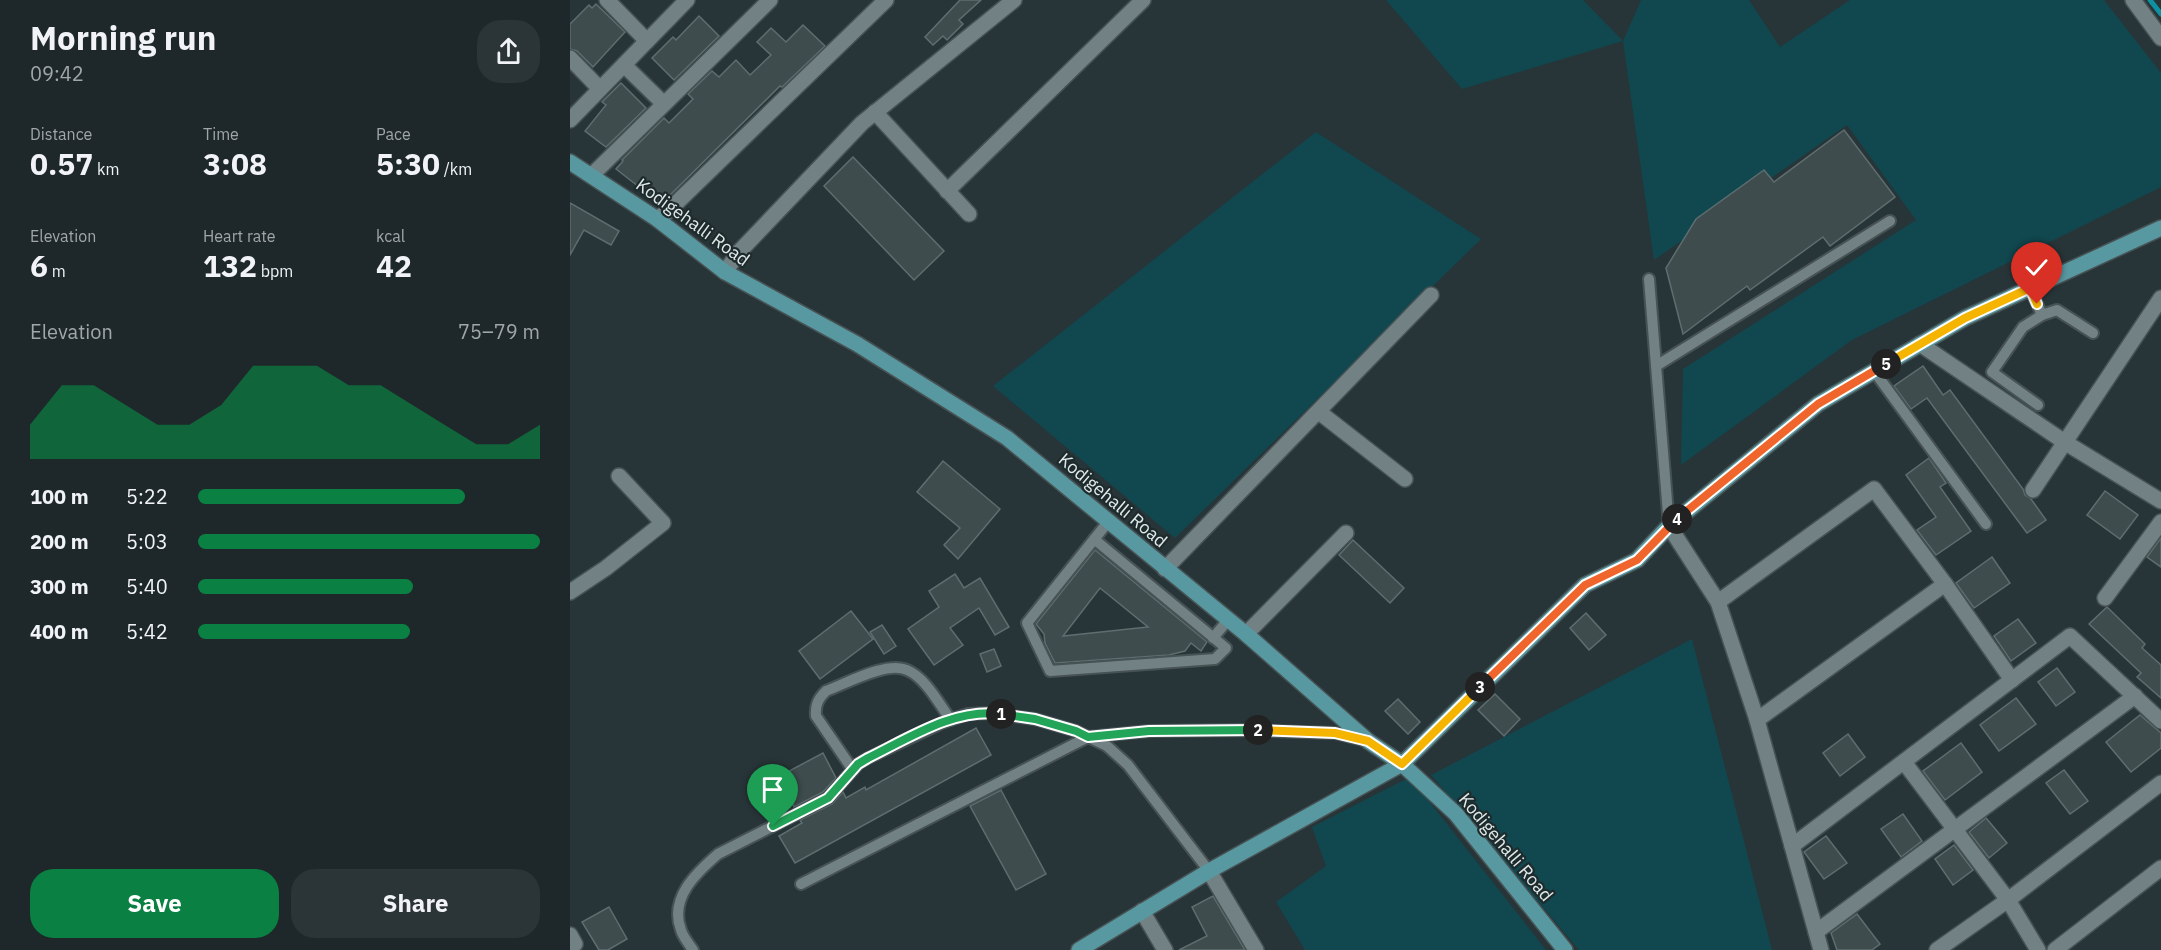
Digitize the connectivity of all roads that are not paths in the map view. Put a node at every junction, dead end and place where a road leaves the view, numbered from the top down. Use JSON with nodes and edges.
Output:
{"nodes":[{"id":1,"x":607,"y":0,"type":"edge"},
{"id":2,"x":687,"y":0,"type":"edge"},
{"id":3,"x":770,"y":0,"type":"edge"},
{"id":4,"x":886,"y":0,"type":"edge"},
{"id":5,"x":1014,"y":0,"type":"edge"},
{"id":6,"x":1143,"y":0,"type":"edge"},
{"id":7,"x":2133,"y":0,"type":"edge"},
{"id":8,"x":2161,"y":38,"type":"edge"},
{"id":9,"x":647,"y":41,"type":"junction"},
{"id":10,"x":570,"y":58,"type":"edge"},
{"id":11,"x":624,"y":64,"type":"junction"},
{"id":12,"x":600,"y":89,"type":"junction"},
{"id":13,"x":664,"y":104,"type":"junction"},
{"id":14,"x":875,"y":112,"type":"junction"},
{"id":15,"x":570,"y":120,"type":"edge"},
{"id":16,"x":571,"y":164,"type":"edge"},
{"id":17,"x":592,"y":175,"type":"junction"},
{"id":18,"x":947,"y":191,"type":"junction"},
{"id":19,"x":969,"y":214,"type":"dead end"},
{"id":20,"x":657,"y":219,"type":"junction"},
{"id":21,"x":1890,"y":222,"type":"dead end"},
{"id":22,"x":2161,"y":228,"type":"edge"},
{"id":23,"x":725,"y":272,"type":"junction"},
{"id":24,"x":1649,"y":279,"type":"dead end"},
{"id":25,"x":2030,"y":288,"type":"junction"},
{"id":26,"x":1431,"y":295,"type":"dead end"},
{"id":27,"x":2161,"y":298,"type":"edge"},
{"id":28,"x":2037,"y":304,"type":"junction"},
{"id":29,"x":2026,"y":308,"type":"dead end"},
{"id":30,"x":2042,"y":315,"type":"junction"},
{"id":31,"x":2093,"y":333,"type":"dead end"},
{"id":32,"x":1920,"y":344,"type":"junction"},
{"id":33,"x":1656,"y":366,"type":"junction"},
{"id":34,"x":1874,"y":371,"type":"junction"},
{"id":35,"x":2038,"y":405,"type":"dead end"},
{"id":36,"x":1318,"y":412,"type":"junction"},
{"id":37,"x":2066,"y":442,"type":"junction"},
{"id":38,"x":619,"y":476,"type":"dead end"},
{"id":39,"x":1406,"y":479,"type":"dead end"},
{"id":40,"x":2033,"y":490,"type":"dead end"},
{"id":41,"x":2161,"y":501,"type":"edge"},
{"id":42,"x":1108,"y":522,"type":"junction"},
{"id":43,"x":2161,"y":522,"type":"edge"},
{"id":44,"x":1986,"y":524,"type":"dead end"},
{"id":45,"x":1669,"y":526,"type":"junction"},
{"id":46,"x":1346,"y":533,"type":"dead end"},
{"id":47,"x":1094,"y":539,"type":"junction"},
{"id":48,"x":1165,"y":569,"type":"junction"},
{"id":49,"x":1946,"y":584,"type":"junction"},
{"id":50,"x":570,"y":592,"type":"edge"},
{"id":51,"x":2105,"y":598,"type":"dead end"},
{"id":52,"x":1718,"y":602,"type":"junction"},
{"id":53,"x":1228,"y":620,"type":"junction"},
{"id":54,"x":1246,"y":634,"type":"junction"},
{"id":55,"x":1214,"y":638,"type":"junction"},
{"id":56,"x":2012,"y":680,"type":"junction"},
{"id":57,"x":2135,"y":696,"type":"junction"},
{"id":58,"x":951,"y":720,"type":"junction"},
{"id":59,"x":1757,"y":720,"type":"junction"},
{"id":60,"x":2161,"y":721,"type":"edge"},
{"id":61,"x":1088,"y":737,"type":"junction"},
{"id":62,"x":1368,"y":741,"type":"junction"},
{"id":63,"x":1904,"y":762,"type":"junction"},
{"id":64,"x":1402,"y":764,"type":"junction"},
{"id":65,"x":853,"y":770,"type":"junction"},
{"id":66,"x":2161,"y":783,"type":"edge"},
{"id":67,"x":1955,"y":830,"type":"junction"},
{"id":68,"x":1792,"y":846,"type":"junction"},
{"id":69,"x":2161,"y":868,"type":"edge"},
{"id":70,"x":1209,"y":871,"type":"junction"},
{"id":71,"x":801,"y":884,"type":"dead end"},
{"id":72,"x":2008,"y":900,"type":"junction"},
{"id":73,"x":1142,"y":910,"type":"junction"},
{"id":74,"x":1816,"y":932,"type":"junction"},
{"id":75,"x":693,"y":950,"type":"edge"},
{"id":76,"x":1079,"y":950,"type":"edge"},
{"id":77,"x":1165,"y":950,"type":"edge"},
{"id":78,"x":1256,"y":950,"type":"edge"},
{"id":79,"x":1565,"y":950,"type":"edge"},
{"id":80,"x":1821,"y":950,"type":"edge"},
{"id":81,"x":1936,"y":950,"type":"edge"},
{"id":82,"x":2038,"y":950,"type":"edge"},
{"id":83,"x":2055,"y":950,"type":"edge"}],
"edges":[{"from":1,"to":9,"type":"street"},
{"from":2,"to":9,"type":"street"},
{"from":3,"to":13,"type":"street"},
{"from":4,"to":20,"type":"street"},
{"from":5,"to":14,"type":"street"},
{"from":6,"to":18,"type":"street"},
{"from":7,"to":8,"type":"street"},
{"from":9,"to":11,"type":"street"},
{"from":10,"to":12,"type":"street"},
{"from":11,"to":12,"type":"street"},
{"from":11,"to":13,"type":"street"},
{"from":12,"to":15,"type":"street"},
{"from":13,"to":17,"type":"street"},
{"from":14,"to":18,"type":"street"},
{"from":14,"to":23,"type":"street"},
{"from":16,"to":17,"type":"street","name":"Kodigehalli Road"},
{"from":17,"to":20,"type":"street","name":"Kodigehalli Road"},
{"from":18,"to":19,"type":"street"},
{"from":20,"to":23,"type":"street","name":"Kodigehalli Road"},
{"from":21,"to":33,"type":"lane"},
{"from":22,"to":25,"type":"street"},
{"from":23,"to":42,"type":"street","name":"Kodigehalli Road"},
{"from":24,"to":33,"type":"lane"},
{"from":25,"to":28,"type":"lane"},
{"from":25,"to":32,"type":"street"},
{"from":26,"to":36,"type":"street"},
{"from":27,"to":37,"type":"street"},
{"from":28,"to":29,"type":"lane"},
{"from":28,"to":30,"type":"lane"},
{"from":30,"to":31,"type":"lane"},
{"from":30,"to":35,"type":"lane"},
{"from":32,"to":34,"type":"street"},
{"from":32,"to":37,"type":"street"},
{"from":33,"to":45,"type":"lane"},
{"from":34,"to":44,"type":"lane"},
{"from":34,"to":45,"type":"street"},
{"from":36,"to":39,"type":"street"},
{"from":36,"to":48,"type":"street"},
{"from":37,"to":40,"type":"street"},
{"from":37,"to":41,"type":"street"},
{"from":38,"to":50,"type":"street"},
{"from":42,"to":47,"type":"lane"},
{"from":42,"to":48,"type":"street","name":"Kodigehalli Road"},
{"from":43,"to":51,"type":"street"},
{"from":45,"to":52,"type":"street"},
{"from":45,"to":64,"type":"street"},
{"from":46,"to":54,"type":"street"},
{"from":47,"to":55,"type":"lane"},
{"from":47,"to":55,"type":"lane"},
{"from":48,"to":53,"type":"street","name":"Kodigehalli Road"},
{"from":49,"to":52,"type":"street"},
{"from":49,"to":56,"type":"street"},
{"from":49,"to":59,"type":"street"},
{"from":52,"to":59,"type":"street"},
{"from":53,"to":54,"type":"street","name":"Kodigehalli Road"},
{"from":53,"to":55,"type":"lane"},
{"from":54,"to":62,"type":"street","name":"Kodigehalli Road"},
{"from":56,"to":57,"type":"street"},
{"from":56,"to":63,"type":"street"},
{"from":57,"to":60,"type":"street"},
{"from":57,"to":67,"type":"street"},
{"from":58,"to":61,"type":"lane"},
{"from":58,"to":65,"type":"lane"},
{"from":58,"to":65,"type":"lane"},
{"from":59,"to":68,"type":"street"},
{"from":61,"to":62,"type":"lane"},
{"from":61,"to":70,"type":"lane"},
{"from":61,"to":71,"type":"lane"},
{"from":62,"to":64,"type":"street","name":"Kodigehalli Road"},
{"from":63,"to":67,"type":"street"},
{"from":63,"to":68,"type":"street"},
{"from":64,"to":70,"type":"street"},
{"from":64,"to":79,"type":"street","name":"Kodigehalli Road"},
{"from":65,"to":75,"type":"lane"},
{"from":66,"to":72,"type":"street"},
{"from":67,"to":72,"type":"street"},
{"from":67,"to":74,"type":"street"},
{"from":68,"to":74,"type":"street"},
{"from":69,"to":83,"type":"street"},
{"from":70,"to":73,"type":"street"},
{"from":70,"to":78,"type":"street"},
{"from":72,"to":81,"type":"street"},
{"from":72,"to":82,"type":"street"},
{"from":73,"to":76,"type":"street"},
{"from":73,"to":77,"type":"street"},
{"from":74,"to":80,"type":"street"}]}
